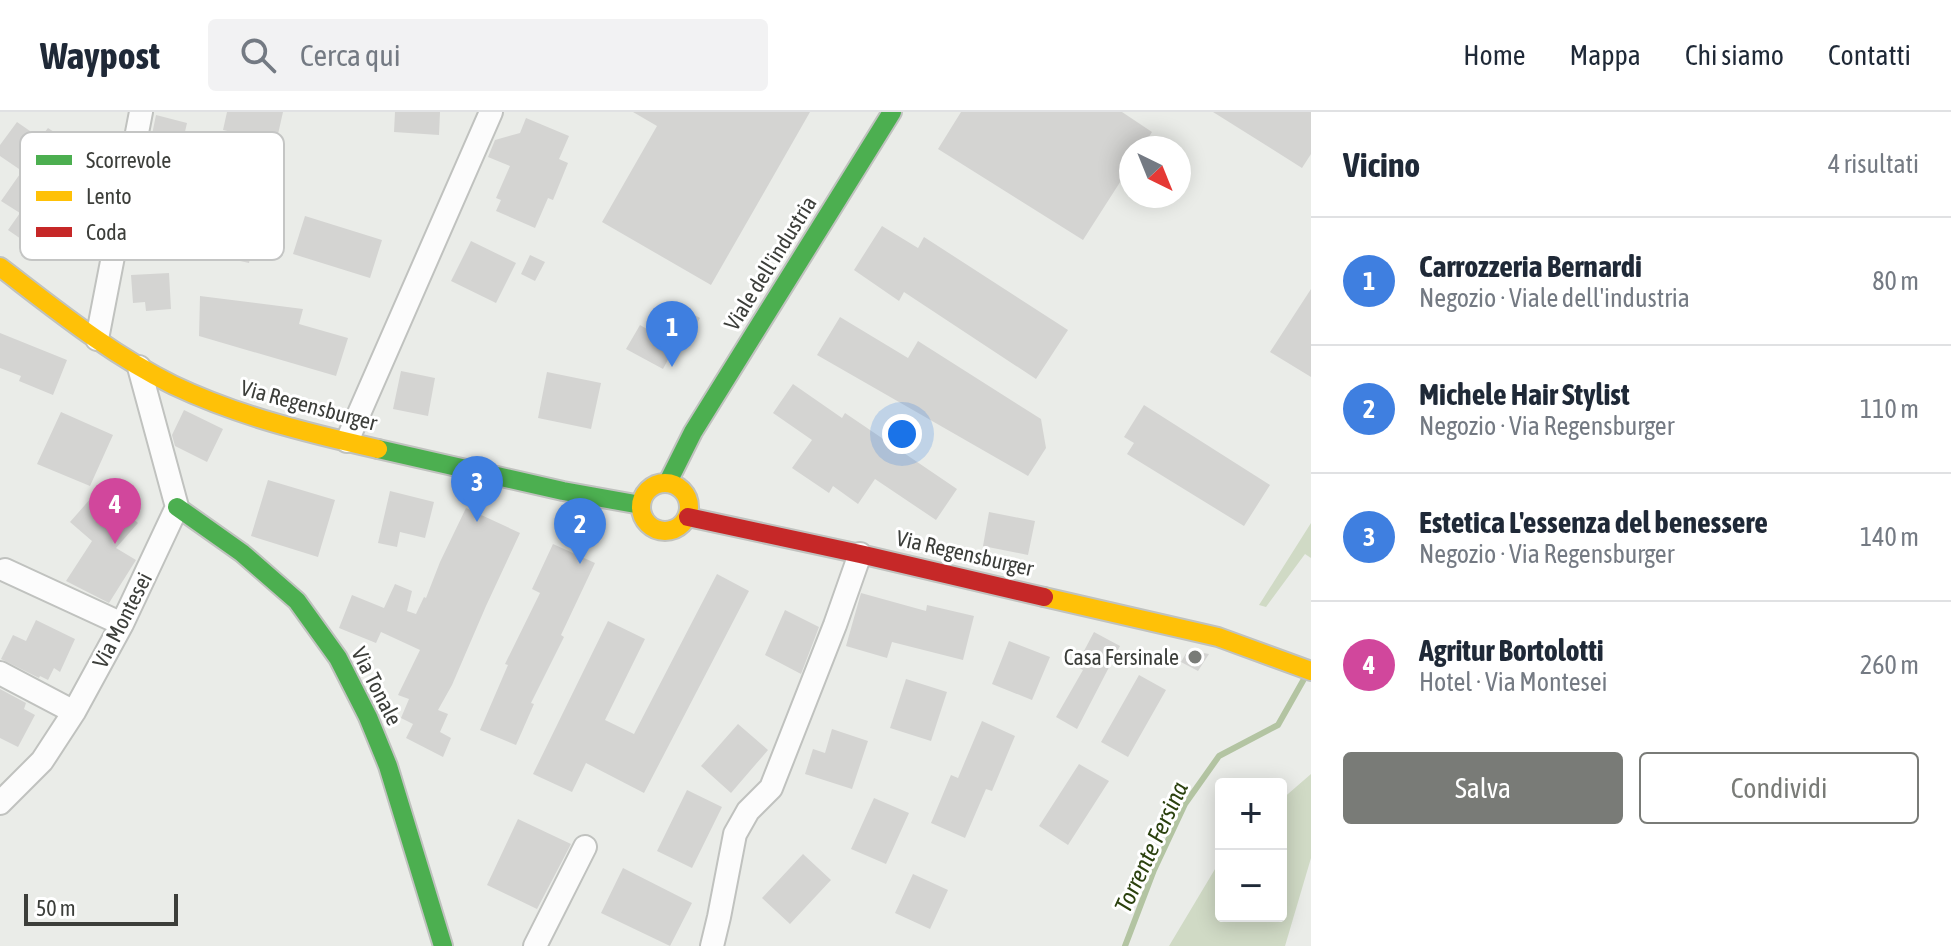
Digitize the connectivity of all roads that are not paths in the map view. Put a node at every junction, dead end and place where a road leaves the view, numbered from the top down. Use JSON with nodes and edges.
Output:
{"nodes":[{"id":1,"x":141,"y":112,"type":"edge"},
{"id":2,"x":491,"y":112,"type":"edge"},
{"id":3,"x":892,"y":112,"type":"edge"},
{"id":4,"x":137,"y":132,"type":"edge"},
{"id":5,"x":113,"y":260,"type":"edge"},
{"id":6,"x":0,"y":267,"type":"edge"},
{"id":7,"x":97,"y":339,"type":"junction"},
{"id":8,"x":139,"y":367,"type":"junction"},
{"id":9,"x":347,"y":441,"type":"junction"},
{"id":10,"x":668,"y":482,"type":"junction"},
{"id":11,"x":641,"y":505,"type":"junction"},
{"id":12,"x":177,"y":507,"type":"junction"},
{"id":13,"x":688,"y":517,"type":"junction"},
{"id":14,"x":860,"y":554,"type":"junction"},
{"id":15,"x":5,"y":570,"type":"dead end"},
{"id":16,"x":122,"y":624,"type":"junction"},
{"id":17,"x":1311,"y":671,"type":"edge"},
{"id":18,"x":0,"y":673,"type":"edge"},
{"id":19,"x":74,"y":712,"type":"junction"},
{"id":20,"x":0,"y":803,"type":"edge"},
{"id":21,"x":585,"y":847,"type":"dead end"},
{"id":22,"x":443,"y":946,"type":"edge"},
{"id":23,"x":535,"y":946,"type":"edge"},
{"id":24,"x":712,"y":946,"type":"edge"}],
"edges":[{"from":1,"to":4,"type":"street"},
{"from":2,"to":9,"type":"street"},
{"from":3,"to":10,"type":"main road","name":"Viale dell'industria"},
{"from":5,"to":7,"type":"street"},
{"from":6,"to":7,"type":"main road","name":"Via Regensburger"},
{"from":7,"to":8,"type":"main road","name":"Via Regensburger"},
{"from":8,"to":9,"type":"main road","name":"Via Regensburger"},
{"from":8,"to":12,"type":"street"},
{"from":9,"to":11,"type":"main road","name":"Via Regensburger"},
{"from":10,"to":11,"type":"main road"},
{"from":10,"to":13,"type":"main road"},
{"from":11,"to":13,"type":"main road"},
{"from":12,"to":16,"type":"street","name":"Via Montesei"},
{"from":12,"to":22,"type":"main road","name":"Via Tonale"},
{"from":13,"to":14,"type":"main road","name":"Via Regensburger"},
{"from":14,"to":17,"type":"main road","name":"Via Regensburger"},
{"from":14,"to":24,"type":"street"},
{"from":15,"to":16,"type":"street"},
{"from":16,"to":19,"type":"street","name":"Via Montesei"},
{"from":18,"to":19,"type":"street"},
{"from":19,"to":20,"type":"street","name":"Via Montesei"},
{"from":21,"to":23,"type":"street"}]}
